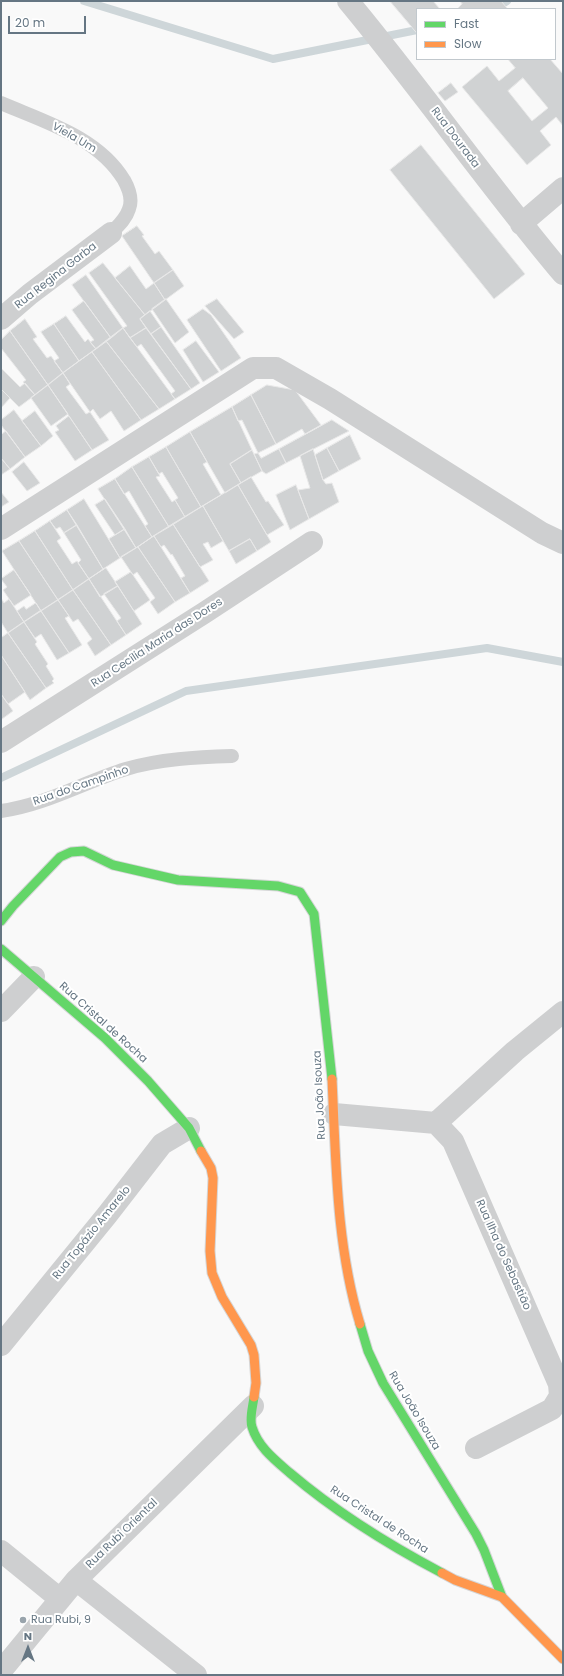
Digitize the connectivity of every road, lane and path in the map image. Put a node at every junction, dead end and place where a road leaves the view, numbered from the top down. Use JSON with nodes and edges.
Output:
{"nodes":[{"id":1,"x":348,"y":1,"type":"edge"},
{"id":2,"x":1,"y":103,"type":"edge"},
{"id":3,"x":563,"y":188,"type":"edge"},
{"id":4,"x":521,"y":224,"type":"junction"},
{"id":5,"x":111,"y":233,"type":"joint"},
{"id":6,"x":563,"y":274,"type":"edge"},
{"id":7,"x":1,"y":319,"type":"edge"},
{"id":8,"x":1,"y":529,"type":"edge"},
{"id":9,"x":312,"y":542,"type":"dead end"},
{"id":10,"x":563,"y":544,"type":"edge"},
{"id":11,"x":1,"y":742,"type":"edge"},
{"id":12,"x":232,"y":756,"type":"dead end"},
{"id":13,"x":1,"y":811,"type":"edge"},
{"id":14,"x":1,"y":921,"type":"edge"},
{"id":15,"x":1,"y":949,"type":"edge"},
{"id":16,"x":34,"y":977,"type":"junction"},
{"id":17,"x":1,"y":1011,"type":"edge"},
{"id":18,"x":563,"y":1012,"type":"edge"},
{"id":19,"x":334,"y":1114,"type":"junction"},
{"id":20,"x":436,"y":1123,"type":"junction"},
{"id":21,"x":189,"y":1128,"type":"junction"},
{"id":22,"x":1,"y":1345,"type":"edge"},
{"id":23,"x":253,"y":1406,"type":"junction"},
{"id":24,"x":476,"y":1448,"type":"dead end"},
{"id":25,"x":1,"y":1551,"type":"edge"},
{"id":26,"x":76,"y":1580,"type":"junction"},
{"id":27,"x":502,"y":1597,"type":"junction"},
{"id":28,"x":60,"y":1599,"type":"junction"},
{"id":29,"x":563,"y":1659,"type":"edge"},
{"id":30,"x":1,"y":1670,"type":"edge"},
{"id":31,"x":196,"y":1675,"type":"edge"}],
"edges":[{"from":1,"to":4,"type":"street","name":"Rua Dourada"},
{"from":2,"to":5,"type":"lane","name":"Viela Um"},
{"from":3,"to":4,"type":"street"},
{"from":4,"to":6,"type":"street","name":"Rua Dourada"},
{"from":5,"to":7,"type":"street","name":"Rua Regina Garba"},
{"from":8,"to":10,"type":"street"},
{"from":9,"to":11,"type":"street","name":"Rua Cecília Maria das Dores"},
{"from":12,"to":13,"type":"lane","name":"Rua do Campinho"},
{"from":14,"to":19,"type":"street","name":"Rua João Isouza"},
{"from":15,"to":16,"type":"street","name":"Rua Cristal de Rocha"},
{"from":16,"to":17,"type":"street"},
{"from":16,"to":21,"type":"street","name":"Rua Cristal de Rocha"},
{"from":18,"to":20,"type":"street"},
{"from":19,"to":20,"type":"street"},
{"from":19,"to":27,"type":"street","name":"Rua João Isouza"},
{"from":20,"to":24,"type":"street","name":"Rua Ilha do Sebastião"},
{"from":21,"to":22,"type":"street","name":"Rua Topázio Amarelo"},
{"from":21,"to":23,"type":"street","name":"Rua Cristal de Rocha"},
{"from":23,"to":26,"type":"street","name":"Rua Rubi Oriental"},
{"from":23,"to":27,"type":"street","name":"Rua Cristal de Rocha"},
{"from":25,"to":28,"type":"street"},
{"from":26,"to":28,"type":"street","name":"Rua Rubi Oriental"},
{"from":26,"to":31,"type":"street"},
{"from":27,"to":29,"type":"street","name":"Rua Cristal de Rocha"},
{"from":28,"to":30,"type":"street","name":"Rua Rubi Oriental"}]}
